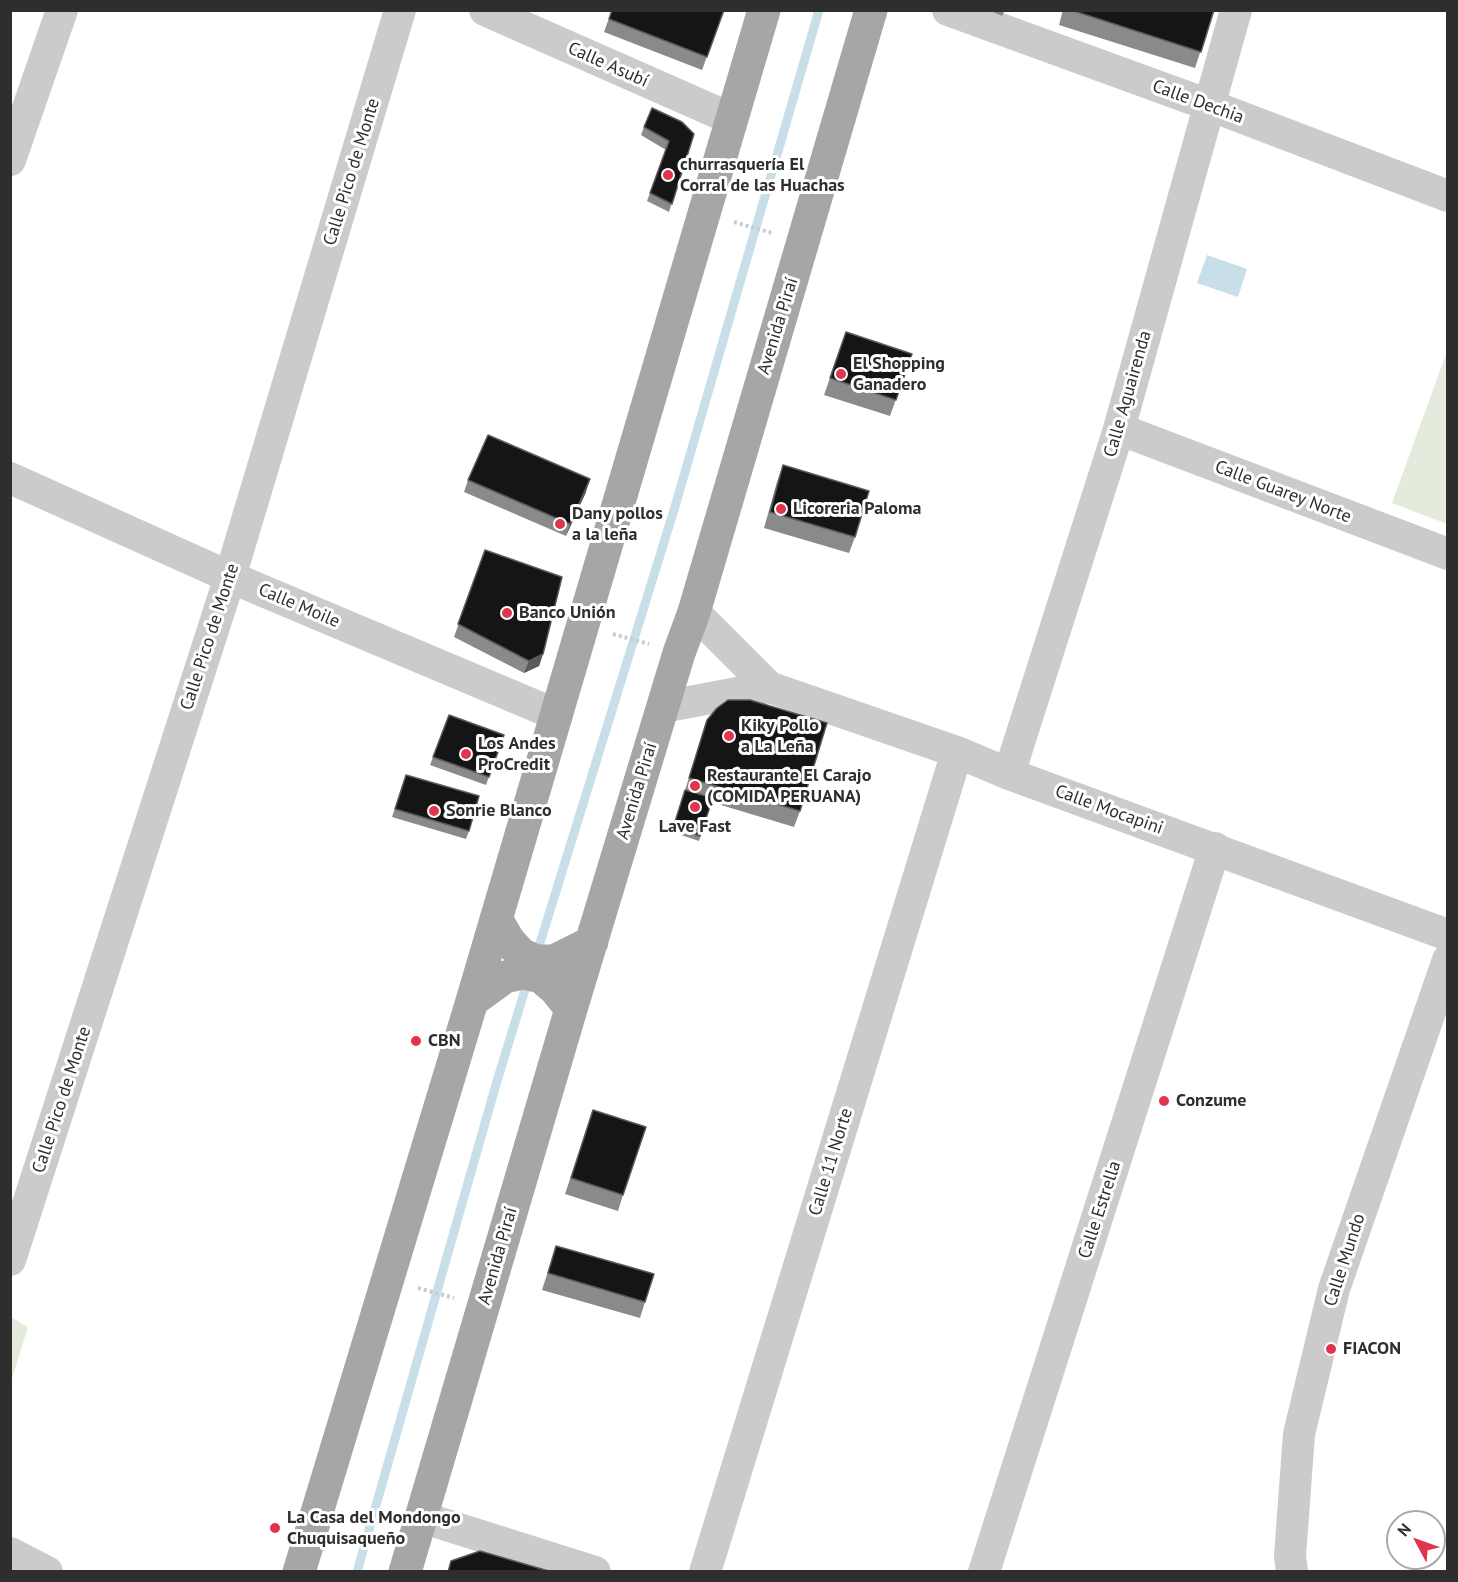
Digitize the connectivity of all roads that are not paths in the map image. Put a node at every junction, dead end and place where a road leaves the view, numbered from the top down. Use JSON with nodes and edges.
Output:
{"nodes":[{"id":1,"x":62,"y":10,"type":"edge"},
{"id":2,"x":400,"y":10,"type":"edge"},
{"id":3,"x":485,"y":10,"type":"edge"},
{"id":4,"x":764,"y":10,"type":"edge"},
{"id":5,"x":871,"y":10,"type":"edge"},
{"id":6,"x":948,"y":10,"type":"edge"},
{"id":7,"x":1236,"y":10,"type":"edge"},
{"id":8,"x":1209,"y":105,"type":"junction"},
{"id":9,"x":732,"y":118,"type":"junction"},
{"id":10,"x":10,"y":160,"type":"edge"},
{"id":11,"x":1448,"y":196,"type":"edge"},
{"id":12,"x":1119,"y":429,"type":"junction"},
{"id":13,"x":10,"y":478,"type":"edge"},
{"id":14,"x":1448,"y":554,"type":"edge"},
{"id":15,"x":230,"y":577,"type":"junction"},
{"id":16,"x":693,"y":612,"type":"junction"},
{"id":17,"x":769,"y":687,"type":"junction"},
{"id":18,"x":663,"y":707,"type":"junction"},
{"id":19,"x":557,"y":715,"type":"junction"},
{"id":20,"x":957,"y":752,"type":"junction"},
{"id":21,"x":1009,"y":774,"type":"junction"},
{"id":22,"x":1215,"y":848,"type":"junction"},
{"id":23,"x":502,"y":930,"type":"junction"},
{"id":24,"x":1448,"y":935,"type":"edge"},
{"id":25,"x":581,"y":948,"type":"junction"},
{"id":26,"x":1448,"y":960,"type":"edge"},
{"id":27,"x":481,"y":994,"type":"junction"},
{"id":28,"x":563,"y":999,"type":"junction"},
{"id":29,"x":10,"y":1260,"type":"edge"},
{"id":30,"x":422,"y":1517,"type":"junction"},
{"id":31,"x":10,"y":1553,"type":"edge"},
{"id":32,"x":47,"y":1572,"type":"edge"},
{"id":33,"x":299,"y":1572,"type":"edge"},
{"id":34,"x":405,"y":1572,"type":"edge"},
{"id":35,"x":595,"y":1572,"type":"edge"},
{"id":36,"x":705,"y":1572,"type":"edge"},
{"id":37,"x":984,"y":1572,"type":"edge"},
{"id":38,"x":1292,"y":1572,"type":"edge"}],
"edges":[{"from":1,"to":10,"type":"street"},
{"from":2,"to":15,"type":"street","name":"Calle Pico de Monte"},
{"from":3,"to":9,"type":"street","name":"Calle Asubí"},
{"from":4,"to":9,"type":"main road"},
{"from":5,"to":16,"type":"main road","name":"Avenida Piraí"},
{"from":6,"to":8,"type":"street","name":"Calle Dechia"},
{"from":7,"to":8,"type":"street","name":"Calle Aguairenda"},
{"from":8,"to":11,"type":"street","name":"Calle Dechia"},
{"from":8,"to":12,"type":"street","name":"Calle Aguairenda"},
{"from":9,"to":19,"type":"main road"},
{"from":12,"to":14,"type":"street","name":"Calle Guarey Norte"},
{"from":12,"to":21,"type":"street","name":"Calle Aguairenda"},
{"from":13,"to":15,"type":"street","name":"Calle Moile"},
{"from":15,"to":19,"type":"street","name":"Calle Moile"},
{"from":15,"to":29,"type":"street","name":"Calle Pico de Monte"},
{"from":16,"to":17,"type":"street","name":"Calle Mocapini"},
{"from":16,"to":18,"type":"main road","name":"Avenida Piraí"},
{"from":17,"to":18,"type":"street","name":"Calle Mocapini"},
{"from":17,"to":20,"type":"street","name":"Calle Mocapini"},
{"from":18,"to":25,"type":"main road","name":"Avenida Piraí"},
{"from":19,"to":23,"type":"main road"},
{"from":20,"to":21,"type":"street","name":"Calle Mocapini"},
{"from":20,"to":36,"type":"street","name":"Calle 11 Norte"},
{"from":21,"to":22,"type":"street","name":"Calle Mocapini"},
{"from":22,"to":24,"type":"street","name":"Calle Mocapini"},
{"from":22,"to":37,"type":"street","name":"Calle Estrella"},
{"from":23,"to":25,"type":"main road"},
{"from":23,"to":27,"type":"main road"},
{"from":25,"to":28,"type":"main road","name":"Avenida Piraí"},
{"from":26,"to":38,"type":"street","name":"Calle Mundo"},
{"from":27,"to":28,"type":"main road"},
{"from":27,"to":33,"type":"main road"},
{"from":28,"to":30,"type":"main road","name":"Avenida Piraí"},
{"from":30,"to":34,"type":"main road","name":"Avenida Piraí"},
{"from":30,"to":35,"type":"street"},
{"from":31,"to":32,"type":"street"}]}
